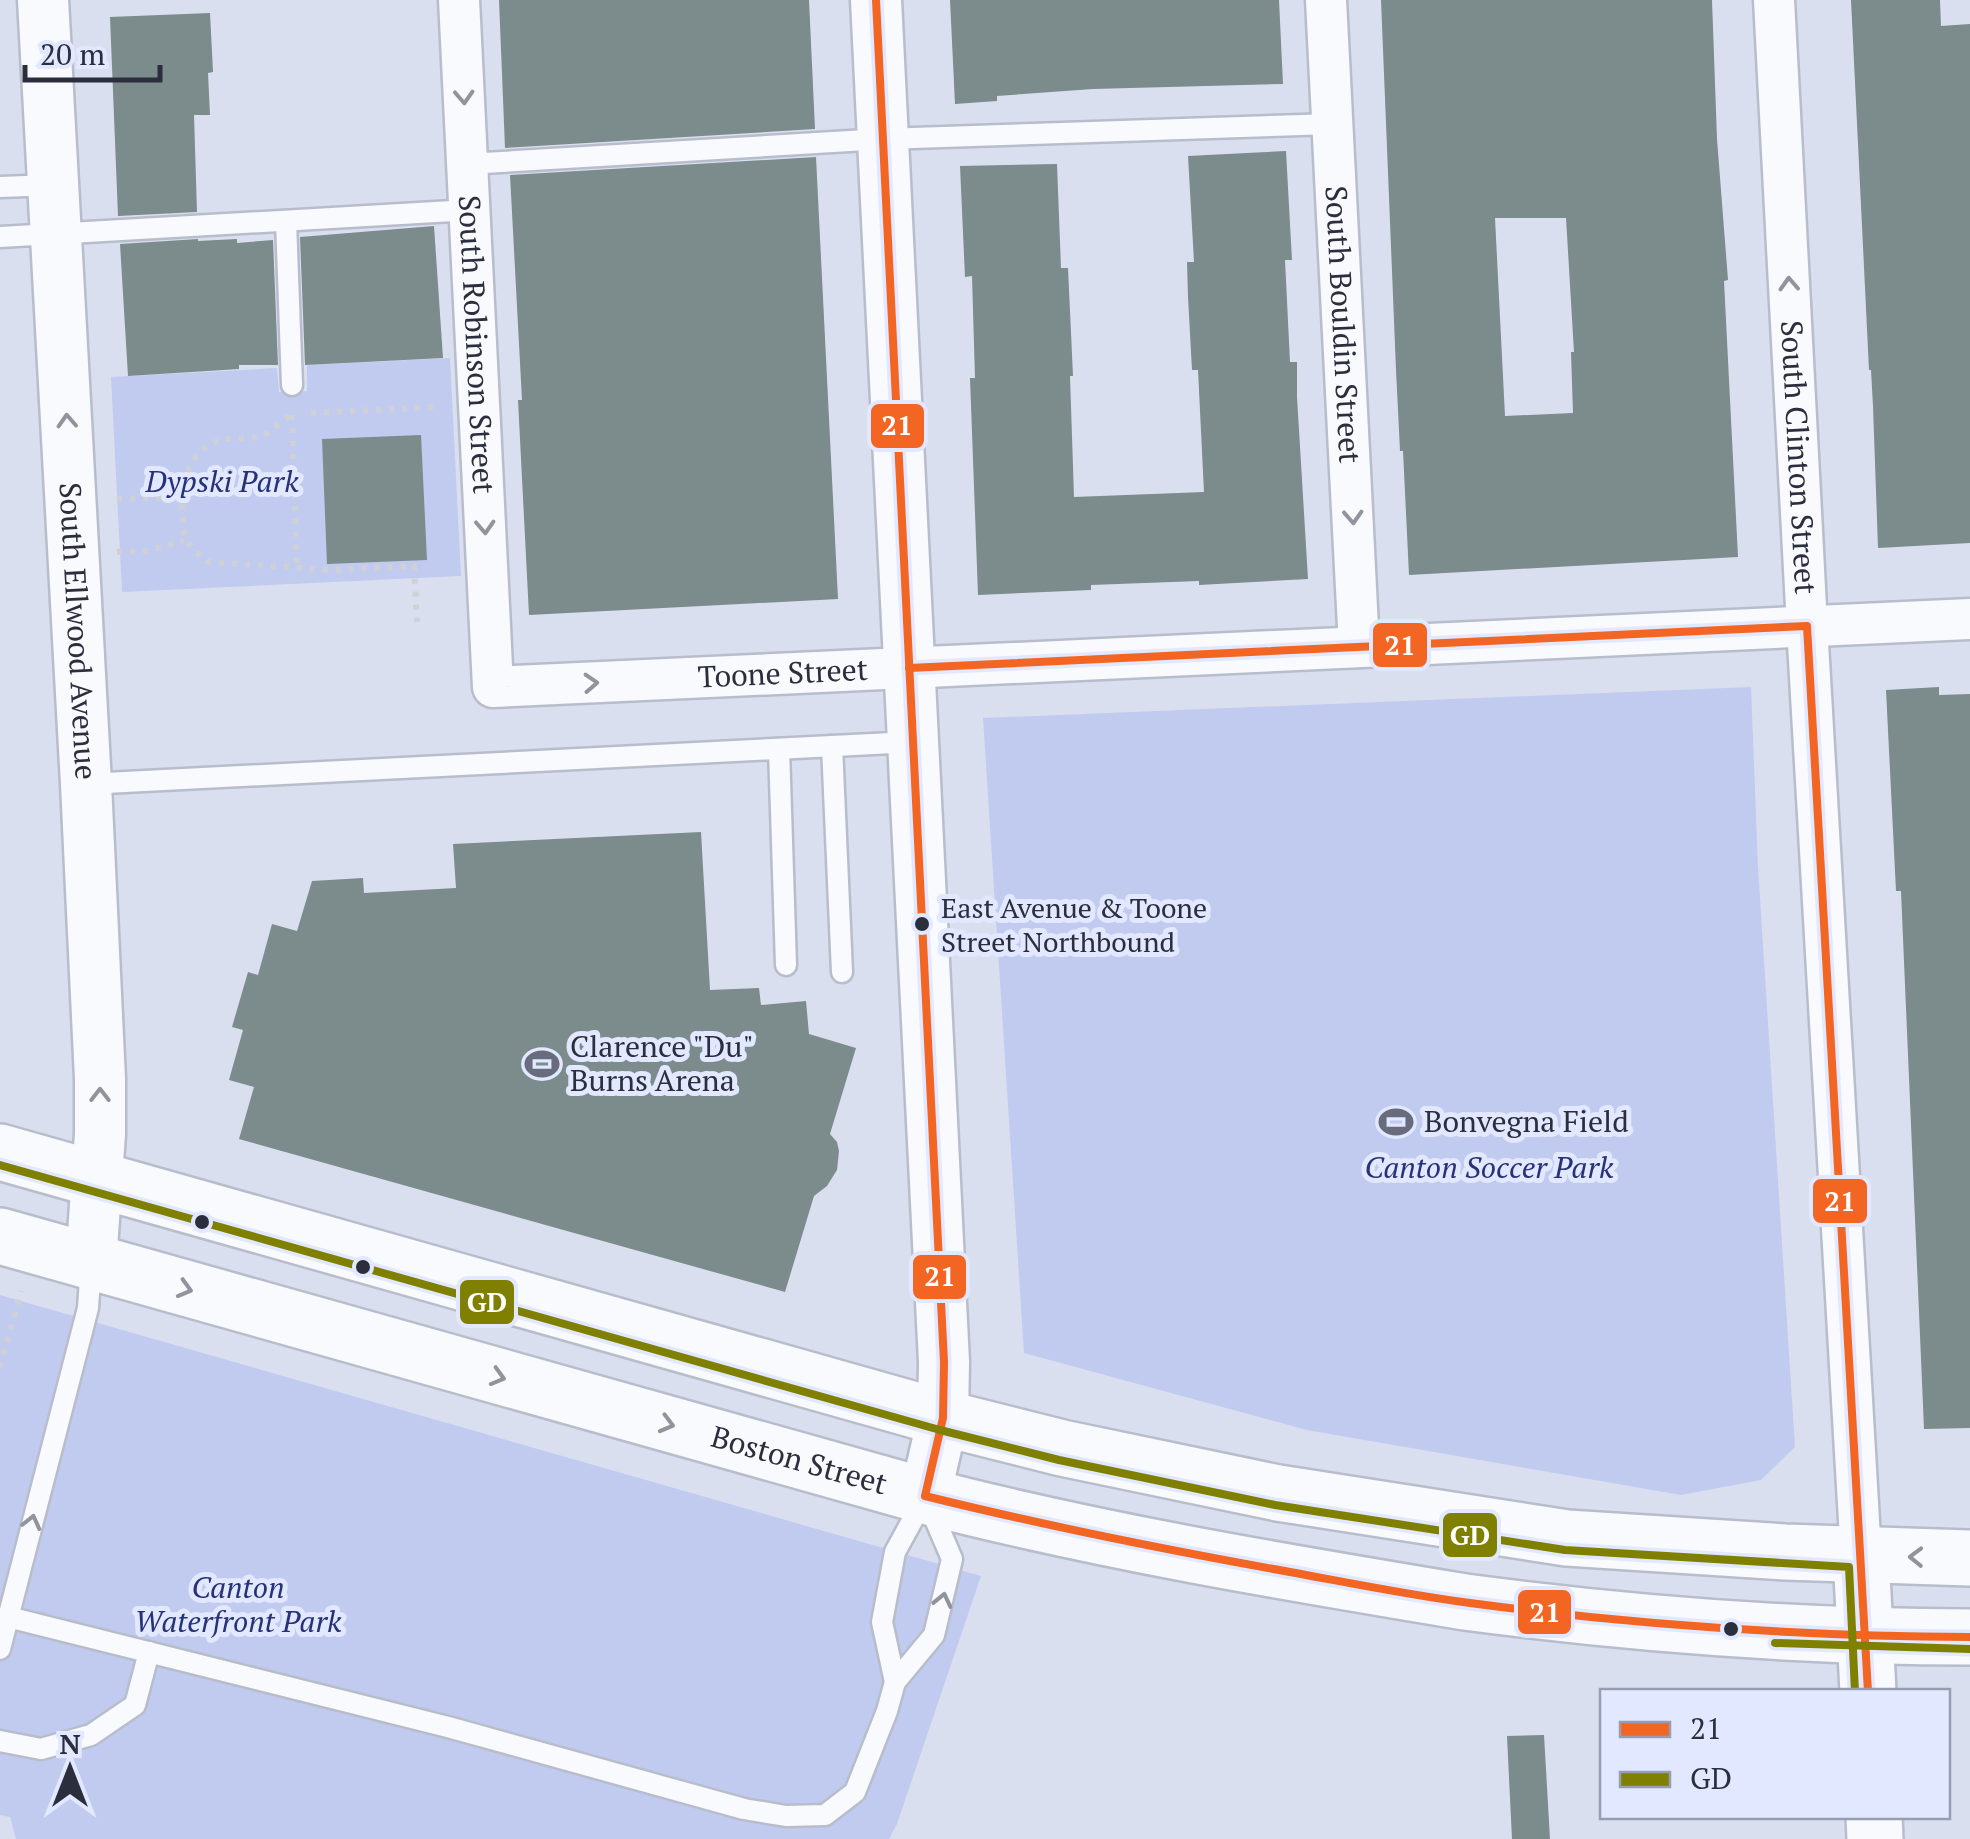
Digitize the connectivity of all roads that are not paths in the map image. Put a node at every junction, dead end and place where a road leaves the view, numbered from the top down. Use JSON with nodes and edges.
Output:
{"nodes":[{"id":1,"x":43,"y":0,"type":"edge"},
{"id":2,"x":459,"y":0,"type":"edge"},
{"id":3,"x":876,"y":0,"type":"edge"},
{"id":4,"x":1326,"y":0,"type":"edge"},
{"id":5,"x":1774,"y":0,"type":"edge"},
{"id":6,"x":1333,"y":124,"type":"junction"},
{"id":7,"x":884,"y":139,"type":"junction"},
{"id":8,"x":467,"y":164,"type":"junction"},
{"id":9,"x":54,"y":185,"type":"junction"},
{"id":10,"x":0,"y":187,"type":"edge"},
{"id":11,"x":470,"y":210,"type":"junction"},
{"id":12,"x":286,"y":220,"type":"junction"},
{"id":13,"x":57,"y":234,"type":"junction"},
{"id":14,"x":0,"y":237,"type":"edge"},
{"id":15,"x":292,"y":385,"type":"dead end"},
{"id":16,"x":1970,"y":619,"type":"edge"},
{"id":17,"x":1807,"y":626,"type":"junction"},
{"id":18,"x":1359,"y":647,"type":"junction"},
{"id":19,"x":910,"y":668,"type":"junction"},
{"id":20,"x":493,"y":688,"type":"joint"},
{"id":21,"x":912,"y":742,"type":"junction"},
{"id":22,"x":832,"y":746,"type":"junction"},
{"id":23,"x":779,"y":749,"type":"junction"},
{"id":24,"x":86,"y":784,"type":"junction"},
{"id":25,"x":786,"y":965,"type":"dead end"},
{"id":26,"x":842,"y":972,"type":"dead end"},
{"id":27,"x":0,"y":1152,"type":"edge"},
{"id":28,"x":97,"y":1178,"type":"junction"},
{"id":29,"x":0,"y":1236,"type":"edge"},
{"id":30,"x":91,"y":1262,"type":"junction"},
{"id":31,"x":943,"y":1418,"type":"junction"},
{"id":32,"x":925,"y":1496,"type":"junction"},
{"id":33,"x":1861,"y":1556,"type":"junction"},
{"id":34,"x":1970,"y":1558,"type":"edge"},
{"id":35,"x":8,"y":1616,"type":"junction"},
{"id":36,"x":1865,"y":1634,"type":"junction"},
{"id":37,"x":1970,"y":1636,"type":"edge"},
{"id":38,"x":0,"y":1648,"type":"edge"},
{"id":39,"x":149,"y":1652,"type":"junction"},
{"id":40,"x":895,"y":1682,"type":"junction"},
{"id":41,"x":1868,"y":1689,"type":"edge"},
{"id":42,"x":0,"y":1741,"type":"edge"}],
"edges":[{"from":1,"to":9,"type":"street","name":"South Ellwood Avenue"},
{"from":2,"to":8,"type":"street","name":"South Robinson Street","one_way":true},
{"from":3,"to":7,"type":"street"},
{"from":4,"to":6,"type":"street","name":"South Bouldin Street"},
{"from":17,"to":5,"type":"street","name":"South Clinton Street","one_way":true},
{"from":6,"to":7,"type":"lane"},
{"from":6,"to":18,"type":"street","name":"South Bouldin Street","one_way":true},
{"from":7,"to":8,"type":"lane"},
{"from":7,"to":19,"type":"street"},
{"from":8,"to":11,"type":"street","name":"South Robinson Street"},
{"from":9,"to":10,"type":"lane"},
{"from":9,"to":13,"type":"street","name":"South Ellwood Avenue"},
{"from":11,"to":12,"type":"lane"},
{"from":11,"to":20,"type":"street","name":"South Robinson Street","one_way":true},
{"from":12,"to":13,"type":"lane"},
{"from":12,"to":15,"type":"lane"},
{"from":13,"to":14,"type":"lane"},
{"from":24,"to":13,"type":"street","name":"South Ellwood Avenue","one_way":true},
{"from":16,"to":17,"type":"street","name":"Toone Street"},
{"from":17,"to":18,"type":"street","name":"Toone Street"},
{"from":17,"to":33,"type":"street","name":"South Clinton Street"},
{"from":18,"to":19,"type":"street","name":"Toone Street"},
{"from":20,"to":19,"type":"street","name":"Toone Street","one_way":true},
{"from":19,"to":21,"type":"street"},
{"from":21,"to":22,"type":"lane"},
{"from":21,"to":31,"type":"street"},
{"from":22,"to":23,"type":"lane"},
{"from":22,"to":26,"type":"lane"},
{"from":23,"to":24,"type":"lane"},
{"from":23,"to":25,"type":"lane"},
{"from":28,"to":24,"type":"street","name":"South Ellwood Avenue","one_way":true},
{"from":27,"to":28,"type":"main road"},
{"from":28,"to":30,"type":"street","name":"South Ellwood Avenue"},
{"from":28,"to":31,"type":"main road"},
{"from":29,"to":30,"type":"main road","name":"Boston Street"},
{"from":30,"to":32,"type":"main road","name":"Boston Street","one_way":true},
{"from":35,"to":30,"type":"lane","one_way":true},
{"from":31,"to":32,"type":"street"},
{"from":31,"to":33,"type":"main road"},
{"from":32,"to":36,"type":"main road","name":"Boston Street"},
{"from":32,"to":40,"type":"lane"},
{"from":40,"to":32,"type":"lane","one_way":true},
{"from":34,"to":33,"type":"main road","one_way":true},
{"from":33,"to":36,"type":"main road","name":"South Clinton Street"},
{"from":35,"to":38,"type":"lane"},
{"from":35,"to":39,"type":"lane"},
{"from":36,"to":37,"type":"main road","name":"Boston Street"},
{"from":36,"to":41,"type":"main road","name":"South Clinton Street"},
{"from":39,"to":40,"type":"lane"},
{"from":39,"to":42,"type":"lane"}]}
